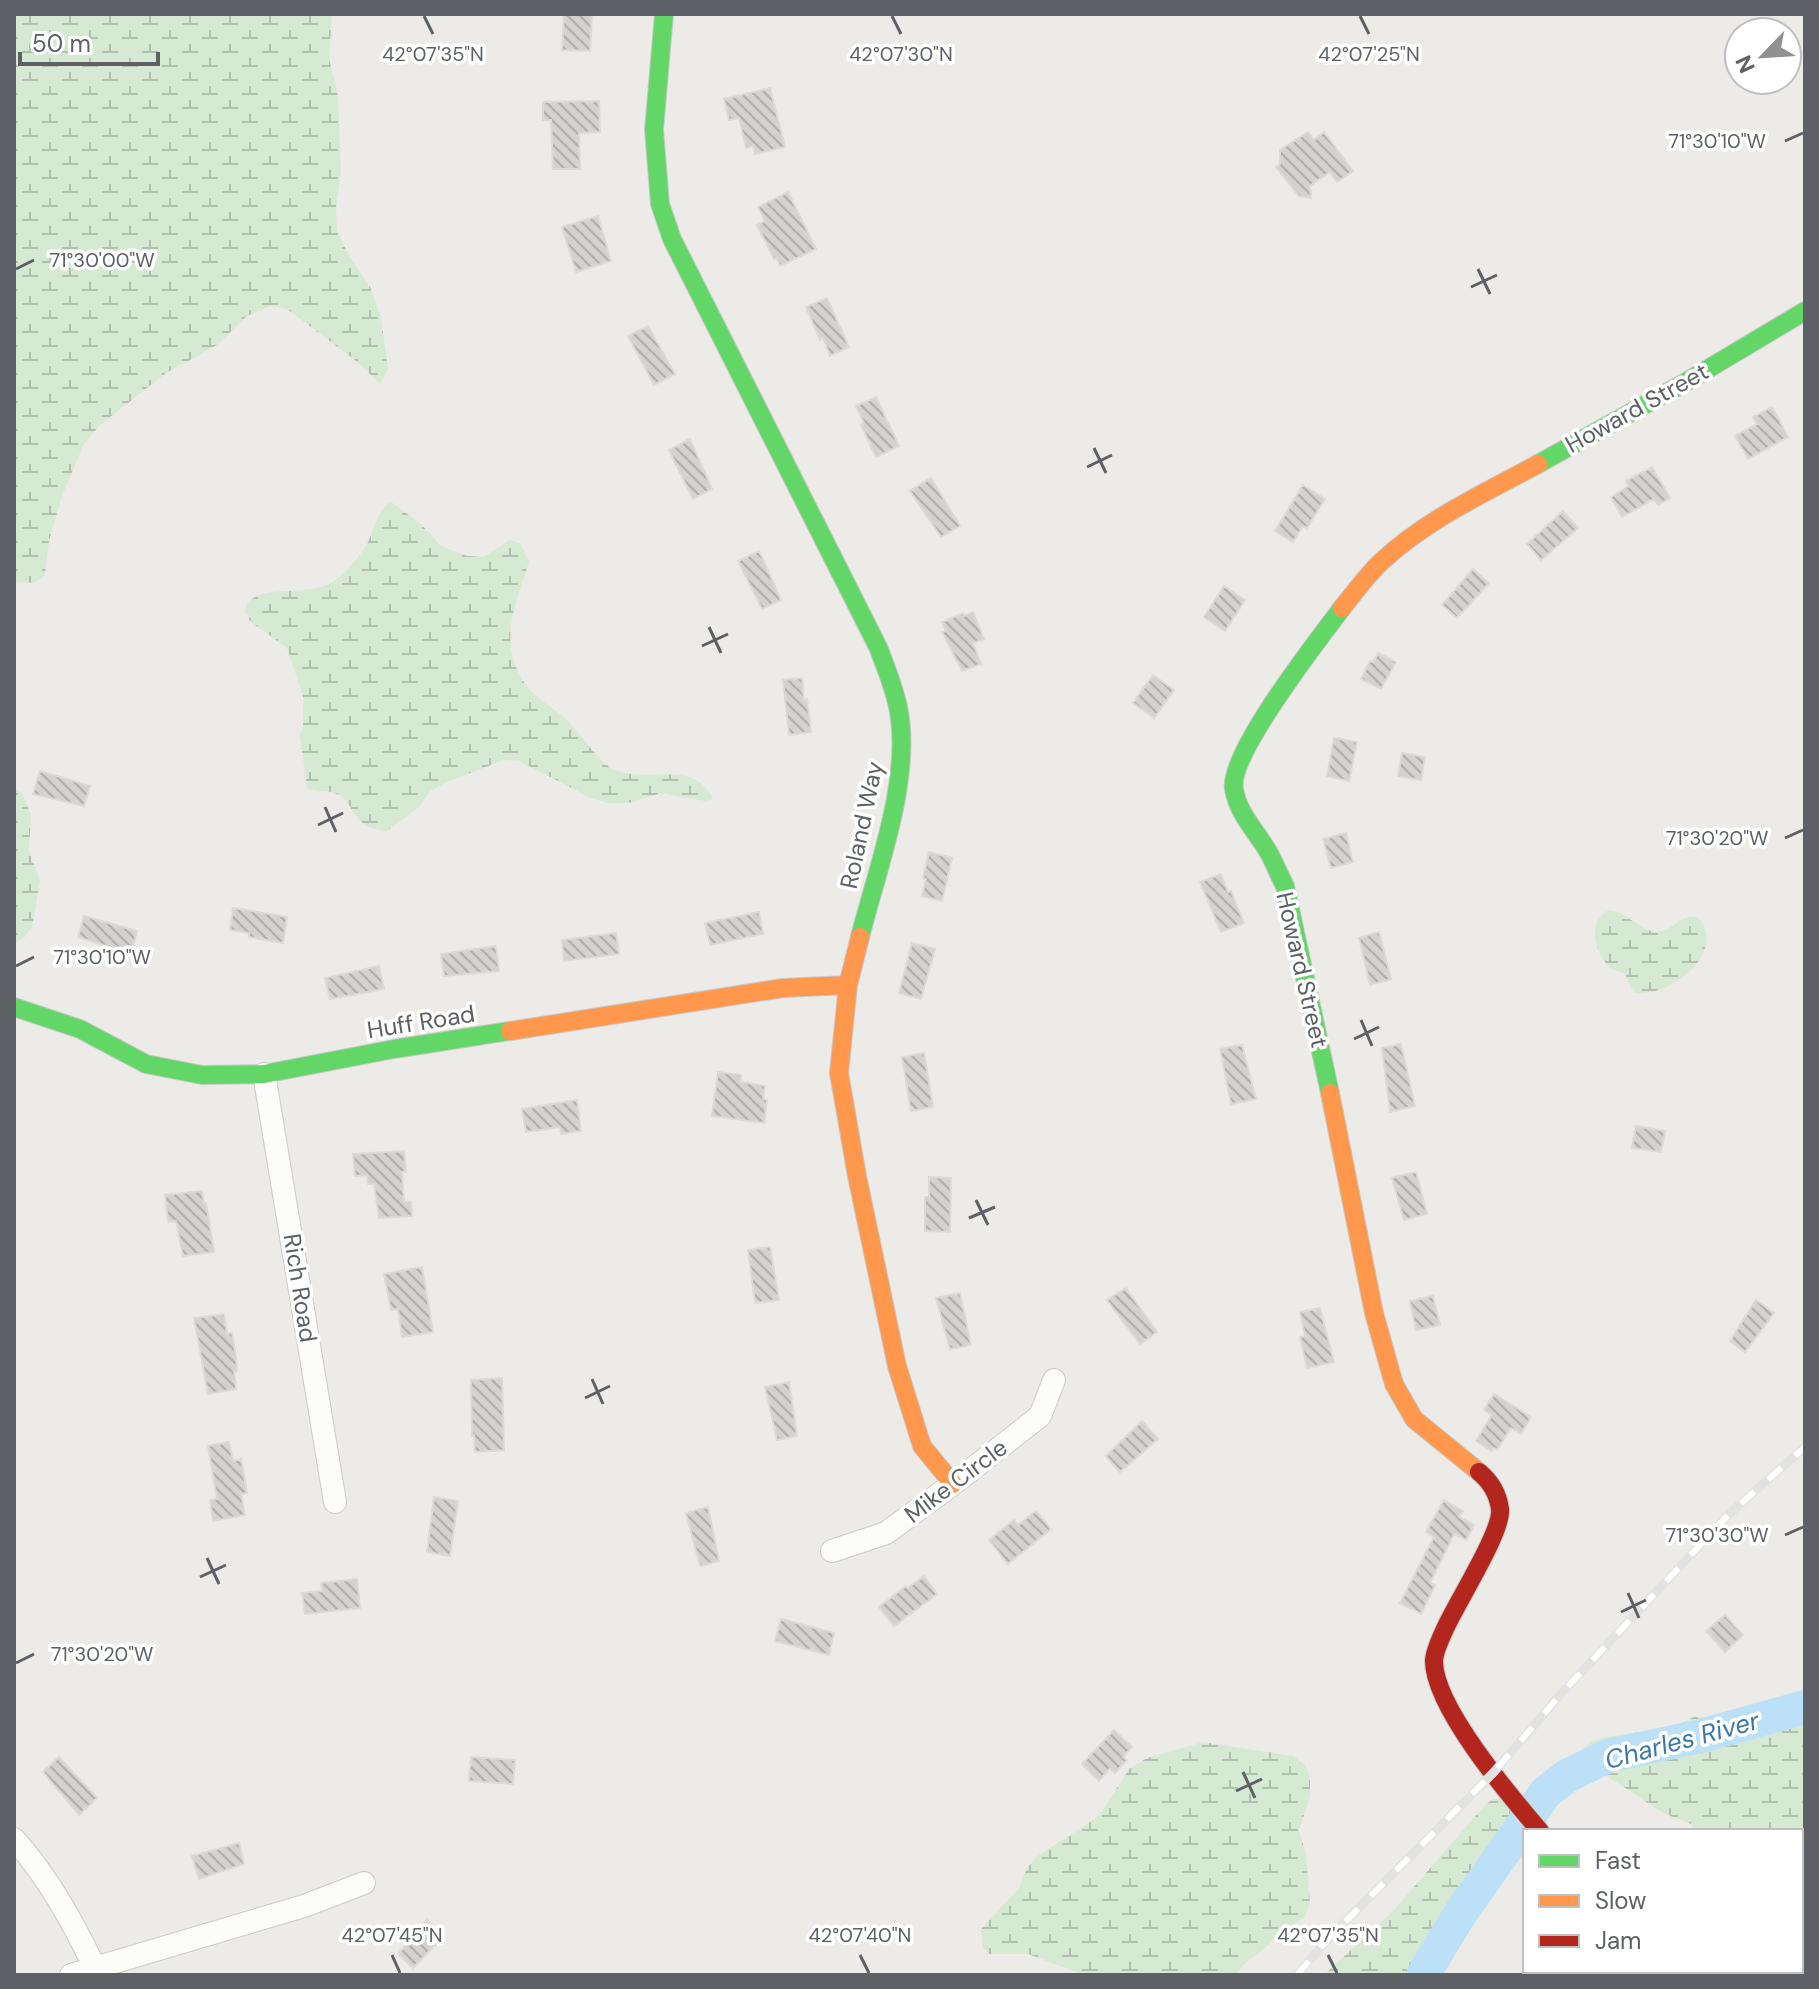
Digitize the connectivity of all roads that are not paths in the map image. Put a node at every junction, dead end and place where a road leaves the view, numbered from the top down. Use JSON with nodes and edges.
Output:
{"nodes":[{"id":1,"x":664,"y":14,"type":"edge"},
{"id":2,"x":1805,"y":311,"type":"edge"},
{"id":3,"x":848,"y":985,"type":"junction"},
{"id":4,"x":14,"y":1007,"type":"edge"},
{"id":5,"x":264,"y":1074,"type":"junction"},
{"id":6,"x":1054,"y":1380,"type":"dead end"},
{"id":7,"x":953,"y":1484,"type":"junction"},
{"id":8,"x":335,"y":1502,"type":"dead end"},
{"id":9,"x":832,"y":1551,"type":"dead end"},
{"id":10,"x":1538,"y":1829,"type":"edge"},
{"id":11,"x":14,"y":1839,"type":"edge"},
{"id":12,"x":364,"y":1883,"type":"dead end"},
{"id":13,"x":95,"y":1968,"type":"junction"},
{"id":14,"x":71,"y":1975,"type":"edge"}],
"edges":[{"from":1,"to":3,"type":"street","name":"Roland Way"},
{"from":2,"to":10,"type":"street","name":"Howard Street"},
{"from":3,"to":5,"type":"street","name":"Huff Road"},
{"from":3,"to":7,"type":"street","name":"Roland Way"},
{"from":4,"to":5,"type":"street","name":"Huff Road"},
{"from":5,"to":8,"type":"street","name":"Rich Road"},
{"from":6,"to":7,"type":"street","name":"Mike Circle"},
{"from":7,"to":9,"type":"street","name":"Mike Circle"},
{"from":11,"to":13,"type":"street"},
{"from":12,"to":13,"type":"street"},
{"from":13,"to":14,"type":"street"}]}
